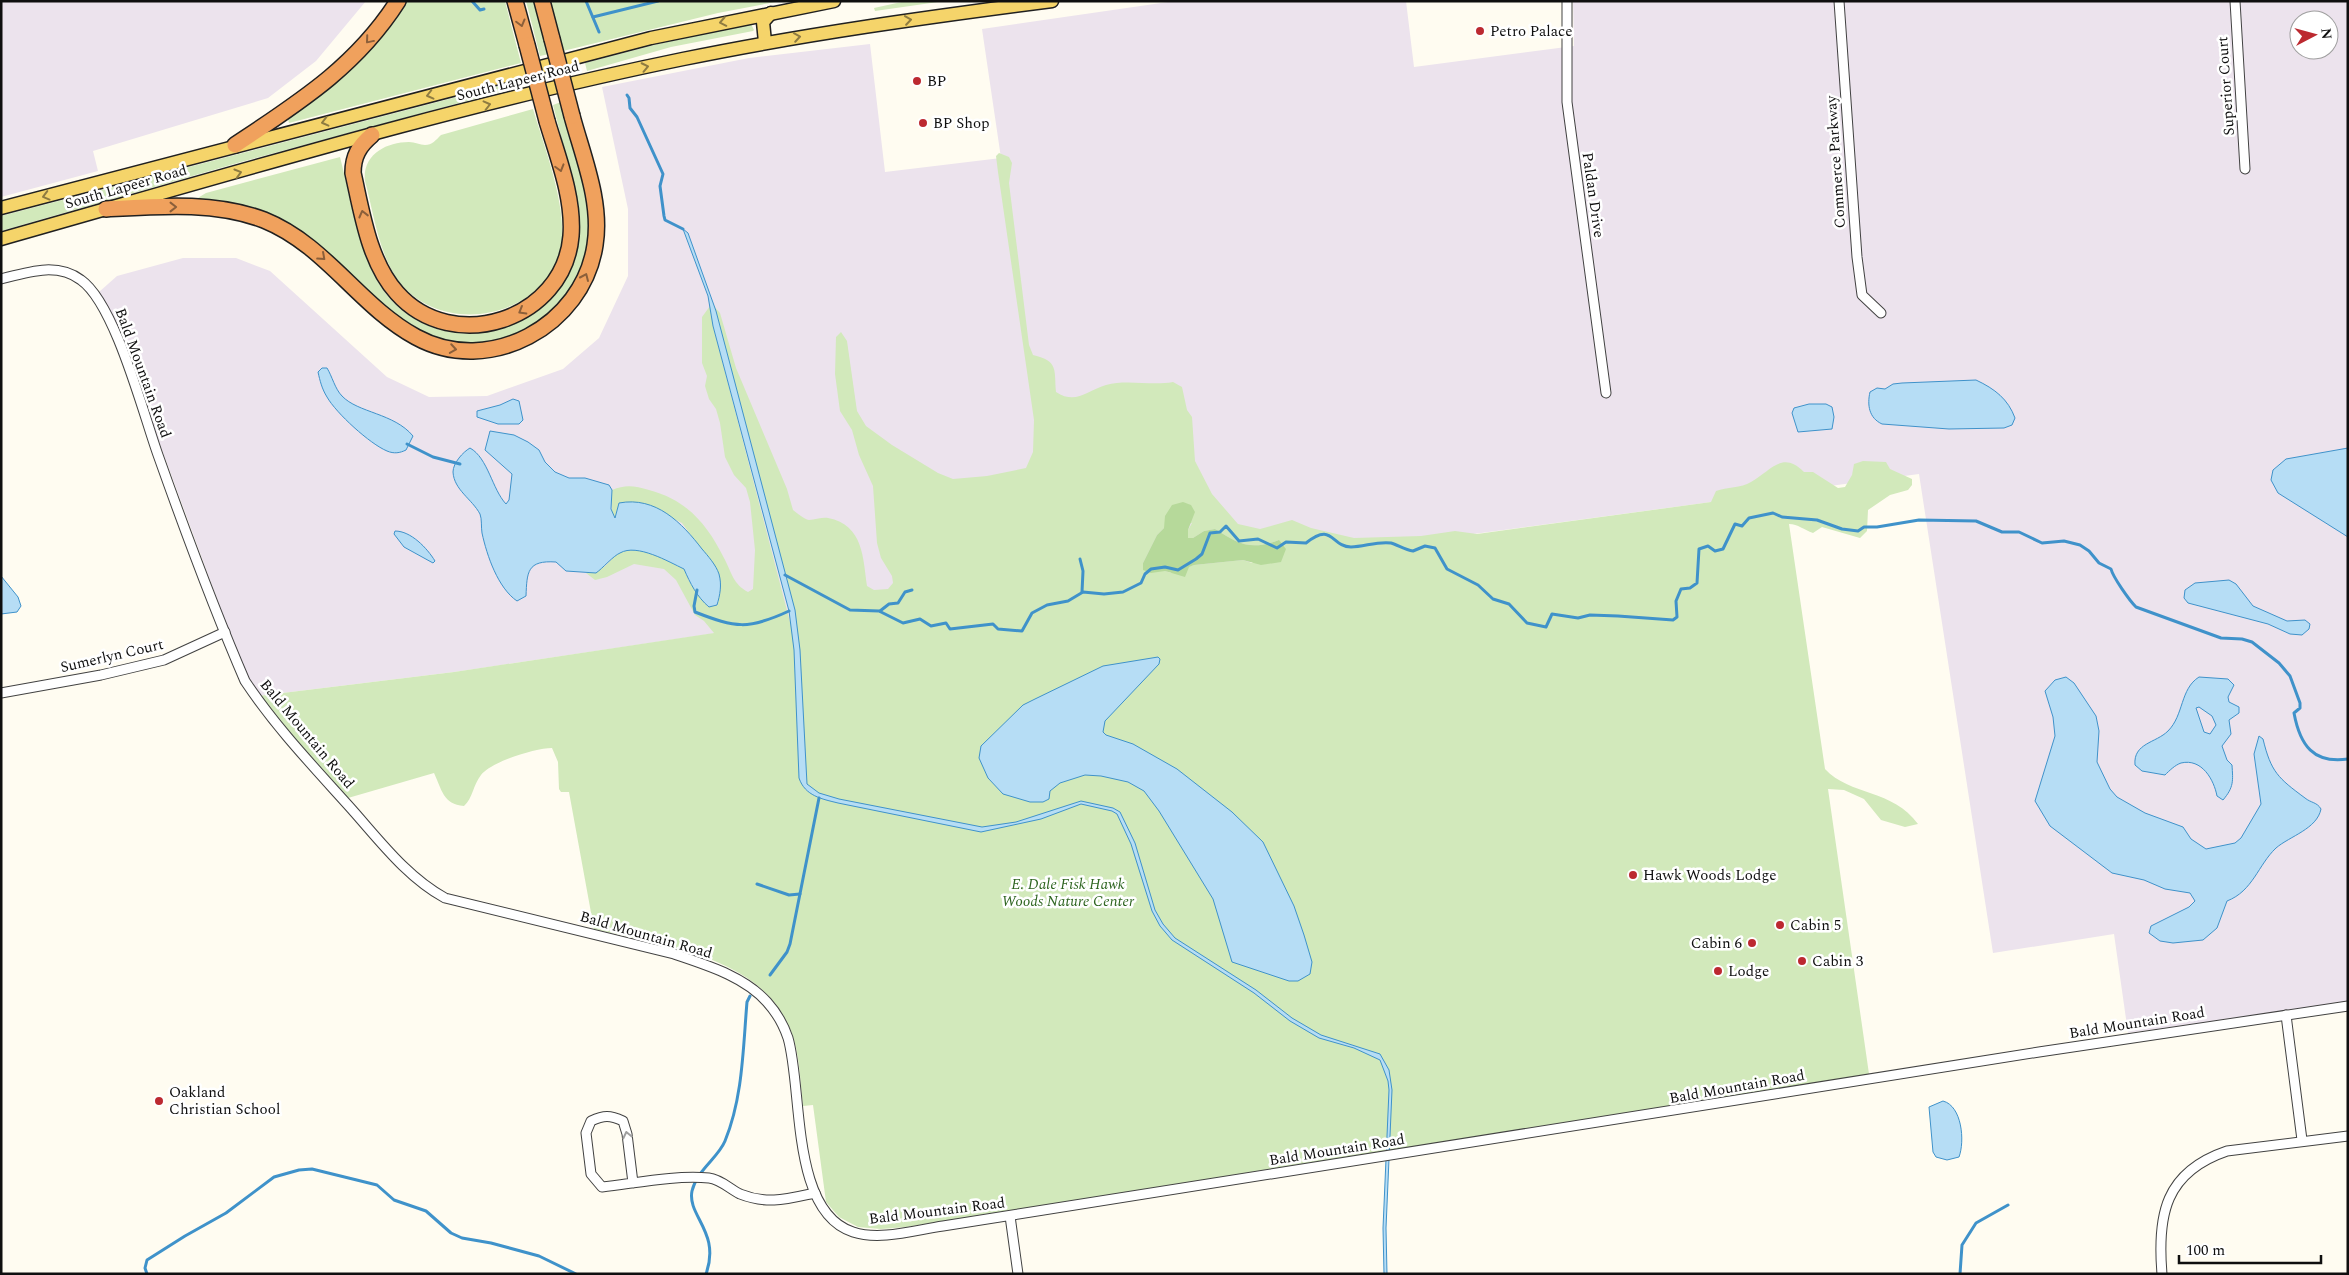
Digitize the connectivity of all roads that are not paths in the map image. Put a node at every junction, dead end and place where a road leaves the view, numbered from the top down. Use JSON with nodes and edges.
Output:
{"nodes":[{"id":1,"x":398,"y":1,"type":"edge"},
{"id":2,"x":515,"y":1,"type":"edge"},
{"id":3,"x":542,"y":1,"type":"edge"},
{"id":4,"x":834,"y":1,"type":"edge"},
{"id":5,"x":1052,"y":1,"type":"edge"},
{"id":6,"x":1567,"y":1,"type":"edge"},
{"id":7,"x":1839,"y":1,"type":"edge"},
{"id":8,"x":2235,"y":1,"type":"edge"},
{"id":9,"x":771,"y":13,"type":"junction"},
{"id":10,"x":765,"y":42,"type":"junction"},
{"id":11,"x":372,"y":135,"type":"junction"},
{"id":12,"x":235,"y":146,"type":"junction"},
{"id":13,"x":2245,"y":169,"type":"dead end"},
{"id":14,"x":1,"y":208,"type":"edge"},
{"id":15,"x":106,"y":209,"type":"junction"},
{"id":16,"x":1,"y":239,"type":"edge"},
{"id":17,"x":1,"y":279,"type":"edge"},
{"id":18,"x":1881,"y":313,"type":"dead end"},
{"id":19,"x":1606,"y":393,"type":"dead end"},
{"id":20,"x":225,"y":632,"type":"junction"},
{"id":21,"x":1,"y":693,"type":"edge"},
{"id":22,"x":2348,"y":1006,"type":"edge"},
{"id":23,"x":2286,"y":1015,"type":"junction"},
{"id":24,"x":2348,"y":1136,"type":"edge"},
{"id":25,"x":2302,"y":1140,"type":"junction"},
{"id":26,"x":634,"y":1183,"type":"junction"},
{"id":27,"x":815,"y":1193,"type":"junction"},
{"id":28,"x":1010,"y":1216,"type":"junction"},
{"id":29,"x":1018,"y":1274,"type":"edge"},
{"id":30,"x":2162,"y":1274,"type":"edge"}],
"edges":[{"from":1,"to":12,"type":"highway","one_way":true},
{"from":2,"to":11,"type":"highway","one_way":true,"bridge":true},
{"from":15,"to":3,"type":"highway","one_way":true,"bridge":true},
{"from":4,"to":9,"type":"main road","name":"South Lapeer Road"},
{"from":10,"to":5,"type":"main road","name":"South Lapeer Road","one_way":true},
{"from":6,"to":19,"type":"street","name":"Paldan Drive"},
{"from":7,"to":18,"type":"street","name":"Commerce Parkway"},
{"from":8,"to":13,"type":"street","name":"Superior Court"},
{"from":9,"to":10,"type":"main road"},
{"from":9,"to":12,"type":"main road","name":"South Lapeer Road","one_way":true},
{"from":11,"to":10,"type":"main road","name":"South Lapeer Road","one_way":true},
{"from":15,"to":11,"type":"main road","name":"South Lapeer Road","one_way":true},
{"from":12,"to":14,"type":"main road","name":"South Lapeer Road","one_way":true},
{"from":15,"to":16,"type":"main road","name":"South Lapeer Road"},
{"from":17,"to":20,"type":"street","name":"Bald Mountain Road"},
{"from":20,"to":21,"type":"street","name":"Sumerlyn Court"},
{"from":20,"to":27,"type":"street","name":"Bald Mountain Road"},
{"from":22,"to":23,"type":"street","name":"Bald Mountain Road"},
{"from":23,"to":25,"type":"street"},
{"from":23,"to":28,"type":"street","name":"Bald Mountain Road"},
{"from":24,"to":25,"type":"street"},
{"from":25,"to":30,"type":"street"},
{"from":26,"to":26,"type":"street","one_way":true},
{"from":26,"to":27,"type":"street"},
{"from":27,"to":28,"type":"street","name":"Bald Mountain Road"},
{"from":28,"to":29,"type":"street"}]}
